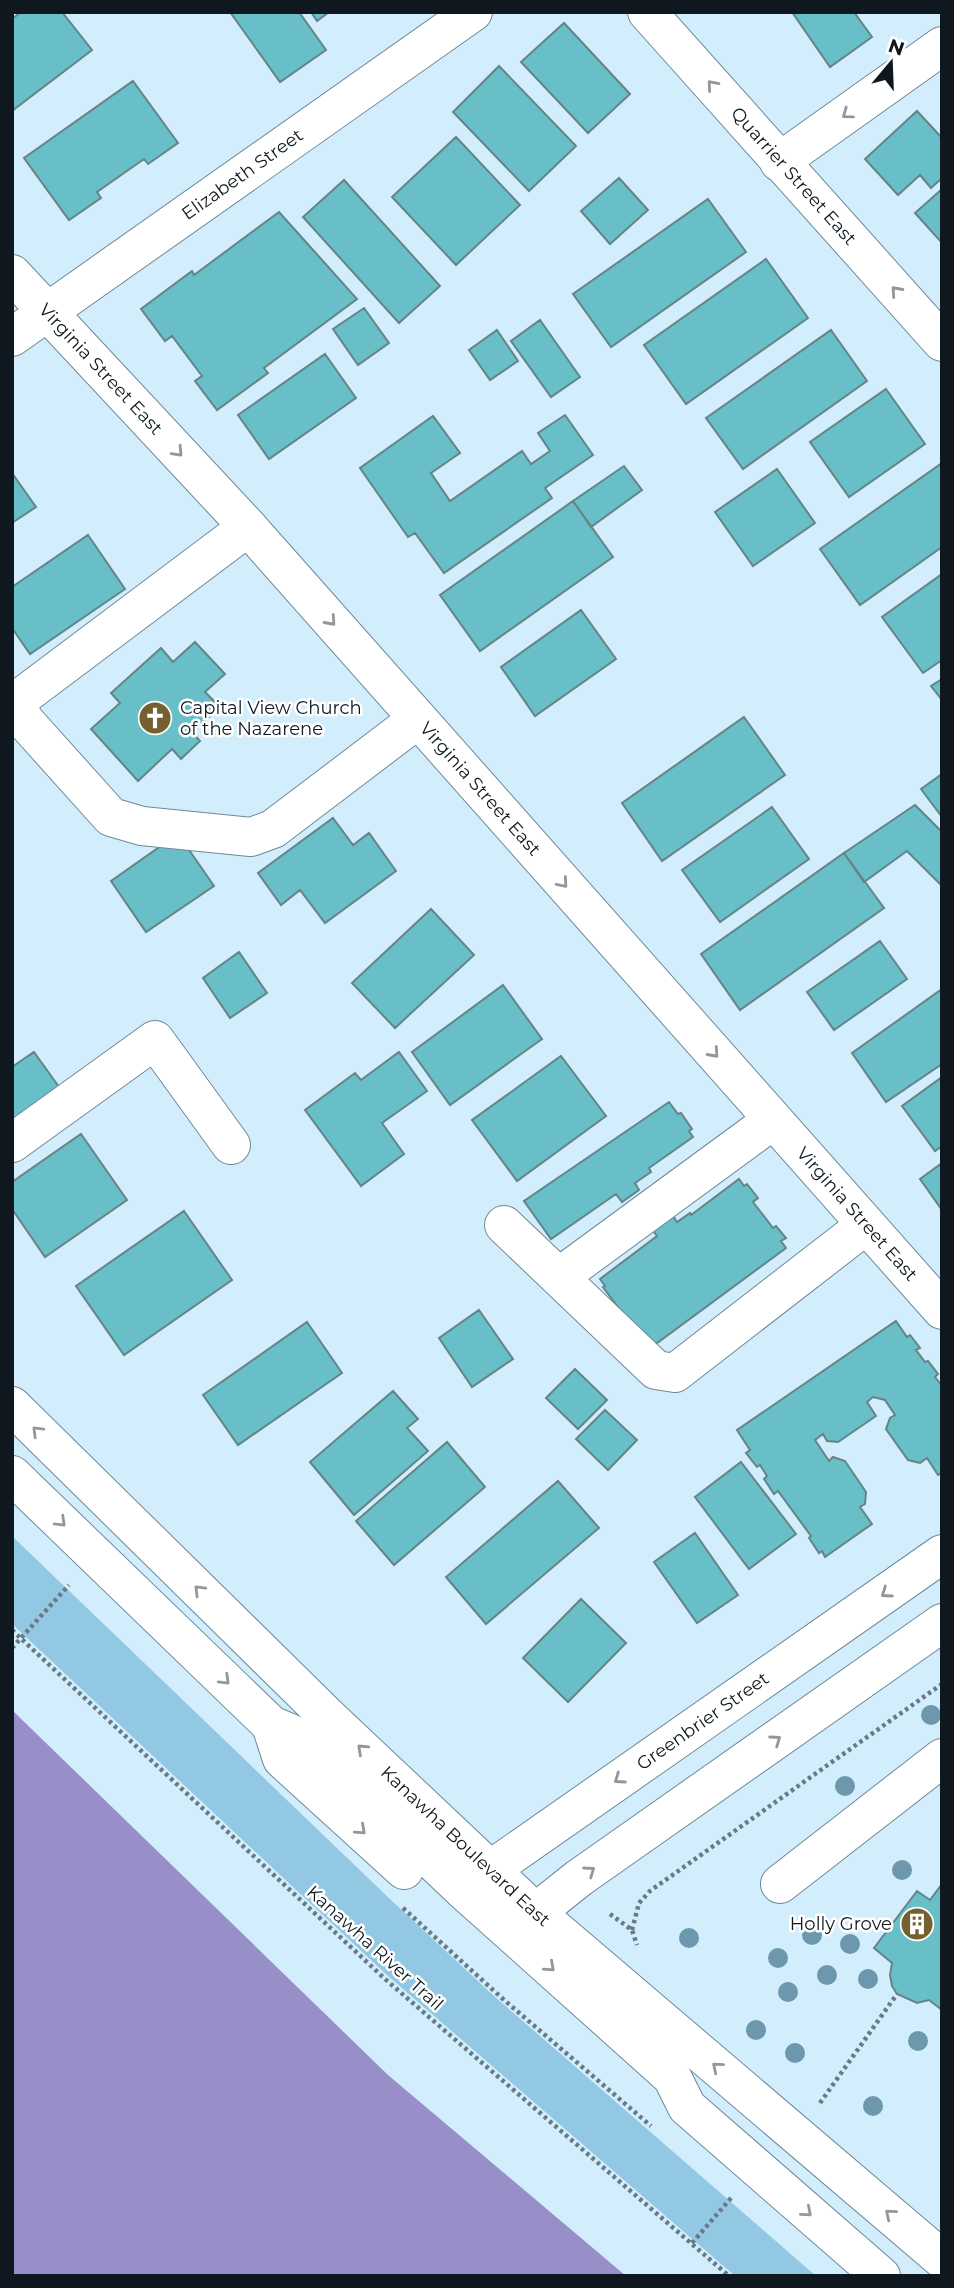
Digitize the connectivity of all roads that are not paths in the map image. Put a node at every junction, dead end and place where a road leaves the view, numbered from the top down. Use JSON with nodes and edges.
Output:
{"nodes":[{"id":1,"x":473,"y":12,"type":"edge"},
{"id":2,"x":647,"y":12,"type":"edge"},
{"id":3,"x":942,"y":46,"type":"edge"},
{"id":4,"x":779,"y":162,"type":"junction"},
{"id":5,"x":12,"y":274,"type":"edge"},
{"id":6,"x":48,"y":313,"type":"junction"},
{"id":7,"x":12,"y":337,"type":"edge"},
{"id":8,"x":942,"y":342,"type":"edge"},
{"id":9,"x":248,"y":527,"type":"junction"},
{"id":10,"x":418,"y":719,"type":"junction"},
{"id":11,"x":773,"y":1120,"type":"junction"},
{"id":12,"x":12,"y":1143,"type":"edge"},
{"id":13,"x":231,"y":1144,"type":"dead end"},
{"id":14,"x":504,"y":1225,"type":"dead end"},
{"id":15,"x":866,"y":1225,"type":"junction"},
{"id":16,"x":559,"y":1278,"type":"junction"},
{"id":17,"x":942,"y":1310,"type":"edge"},
{"id":18,"x":12,"y":1406,"type":"edge"},
{"id":19,"x":12,"y":1475,"type":"edge"},
{"id":20,"x":942,"y":1554,"type":"edge"},
{"id":21,"x":942,"y":1623,"type":"edge"},
{"id":22,"x":271,"y":1725,"type":"junction"},
{"id":23,"x":942,"y":1758,"type":"edge"},
{"id":24,"x":476,"y":1880,"type":"junction"},
{"id":25,"x":780,"y":1884,"type":"dead end"},
{"id":26,"x":524,"y":1923,"type":"junction"},
{"id":27,"x":687,"y":2108,"type":"junction"},
{"id":28,"x":942,"y":2259,"type":"edge"},
{"id":29,"x":881,"y":2276,"type":"edge"}],
"edges":[{"from":1,"to":6,"type":"main road","name":"Elizabeth Street"},
{"from":4,"to":2,"type":"main road","name":"Quarrier Street East","one_way":true},
{"from":3,"to":4,"type":"main road","one_way":true},
{"from":8,"to":4,"type":"main road","name":"Quarrier Street East","one_way":true},
{"from":5,"to":6,"type":"main road","name":"Virginia Street East"},
{"from":6,"to":7,"type":"main road","name":"Elizabeth Street"},
{"from":6,"to":9,"type":"main road","name":"Virginia Street East","one_way":true},
{"from":9,"to":10,"type":"main road","name":"Virginia Street East","one_way":true},
{"from":9,"to":10,"type":"main road"},
{"from":10,"to":11,"type":"main road","name":"Virginia Street East","one_way":true},
{"from":11,"to":15,"type":"main road","name":"Virginia Street East"},
{"from":11,"to":16,"type":"main road"},
{"from":12,"to":13,"type":"main road"},
{"from":14,"to":16,"type":"main road"},
{"from":15,"to":16,"type":"main road"},
{"from":15,"to":17,"type":"main road","name":"Virginia Street East"},
{"from":24,"to":18,"type":"main road","name":"Kanawha Boulevard East","one_way":true},
{"from":19,"to":22,"type":"main road","name":"Kanawha Boulevard East","one_way":true},
{"from":20,"to":24,"type":"main road","name":"Greenbrier Street","one_way":true},
{"from":26,"to":21,"type":"main road","one_way":true},
{"from":22,"to":24,"type":"main road","name":"Kanawha Boulevard East"},
{"from":22,"to":27,"type":"main road","name":"Kanawha Boulevard East","one_way":true},
{"from":23,"to":25,"type":"main road"},
{"from":24,"to":26,"type":"main road","name":"Kanawha Boulevard East"},
{"from":26,"to":27,"type":"main road","name":"Kanawha Boulevard East","one_way":true},
{"from":28,"to":26,"type":"main road","name":"Kanawha Boulevard East","one_way":true},
{"from":27,"to":29,"type":"main road","name":"Kanawha Boulevard East","one_way":true}]}
